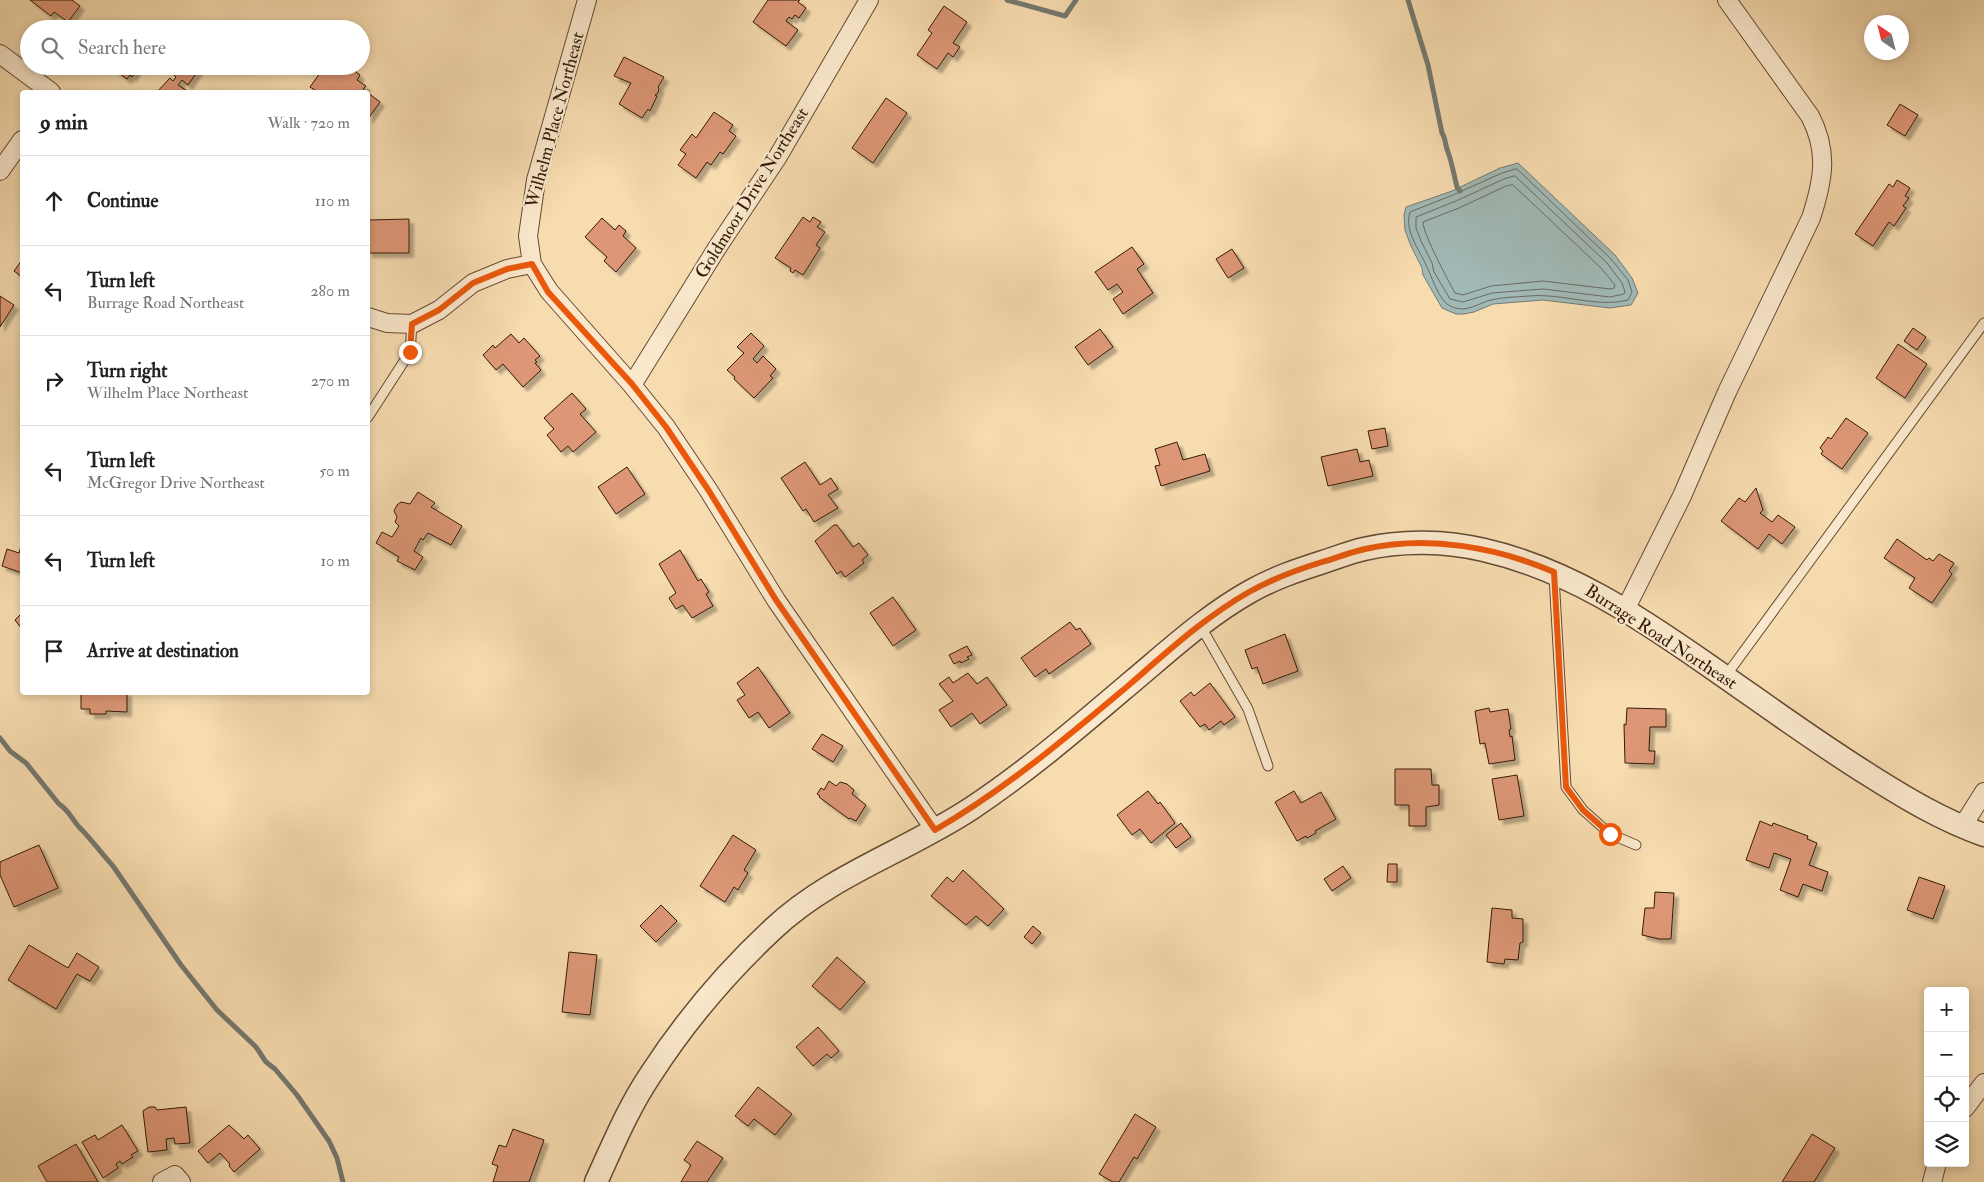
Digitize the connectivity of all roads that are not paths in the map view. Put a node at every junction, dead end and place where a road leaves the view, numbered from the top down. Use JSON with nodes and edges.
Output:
{"nodes":[{"id":1,"x":587,"y":0,"type":"edge"},
{"id":2,"x":869,"y":0,"type":"edge"},
{"id":3,"x":1727,"y":0,"type":"edge"},
{"id":4,"x":0,"y":54,"type":"edge"},
{"id":5,"x":20,"y":69,"type":"edge"},
{"id":6,"x":28,"y":75,"type":"edge"},
{"id":7,"x":48,"y":90,"type":"edge"},
{"id":8,"x":20,"y":143,"type":"edge"},
{"id":9,"x":0,"y":171,"type":"edge"},
{"id":10,"x":532,"y":264,"type":"junction"},
{"id":11,"x":370,"y":318,"type":"edge"},
{"id":12,"x":1984,"y":323,"type":"edge"},
{"id":13,"x":412,"y":324,"type":"junction"},
{"id":14,"x":632,"y":384,"type":"junction"},
{"id":15,"x":370,"y":414,"type":"edge"},
{"id":16,"x":1554,"y":572,"type":"junction"},
{"id":17,"x":1626,"y":610,"type":"junction"},
{"id":18,"x":1200,"y":624,"type":"junction"},
{"id":19,"x":1725,"y":677,"type":"junction"},
{"id":20,"x":1268,"y":766,"type":"dead end"},
{"id":21,"x":1984,"y":792,"type":"edge"},
{"id":22,"x":1962,"y":827,"type":"junction"},
{"id":23,"x":935,"y":830,"type":"junction"},
{"id":24,"x":1984,"y":835,"type":"edge"},
{"id":25,"x":1636,"y":844,"type":"dead end"},
{"id":26,"x":1984,"y":1083,"type":"edge"},
{"id":27,"x":1969,"y":1103,"type":"edge"},
{"id":28,"x":1936,"y":1167,"type":"edge"},
{"id":29,"x":162,"y":1182,"type":"edge"},
{"id":30,"x":181,"y":1182,"type":"edge"},
{"id":31,"x":596,"y":1182,"type":"edge"},
{"id":32,"x":1932,"y":1182,"type":"edge"}],
"edges":[{"from":1,"to":10,"type":"street","name":"Wilhelm Place Northeast"},
{"from":2,"to":14,"type":"street","name":"Goldmoor Drive Northeast"},
{"from":3,"to":17,"type":"street"},
{"from":4,"to":5,"type":"street"},
{"from":6,"to":7,"type":"street"},
{"from":8,"to":9,"type":"street"},
{"from":10,"to":13,"type":"street"},
{"from":10,"to":14,"type":"street","name":"Wilhelm Place Northeast"},
{"from":11,"to":13,"type":"street"},
{"from":12,"to":19,"type":"lane"},
{"from":13,"to":15,"type":"lane"},
{"from":14,"to":23,"type":"street","name":"Wilhelm Place Northeast"},
{"from":16,"to":17,"type":"street","name":"Burrage Road Northeast"},
{"from":16,"to":18,"type":"street","name":"Burrage Road Northeast"},
{"from":16,"to":25,"type":"lane"},
{"from":17,"to":19,"type":"street","name":"Burrage Road Northeast"},
{"from":18,"to":20,"type":"lane"},
{"from":18,"to":23,"type":"street","name":"Burrage Road Northeast"},
{"from":19,"to":22,"type":"street","name":"Burrage Road Northeast"},
{"from":21,"to":22,"type":"street"},
{"from":22,"to":24,"type":"street","name":"Burrage Road Northeast"},
{"from":23,"to":31,"type":"street","name":"Burrage Road Northeast"},
{"from":26,"to":27,"type":"street"},
{"from":28,"to":32,"type":"street"},
{"from":29,"to":30,"type":"street"}]}
